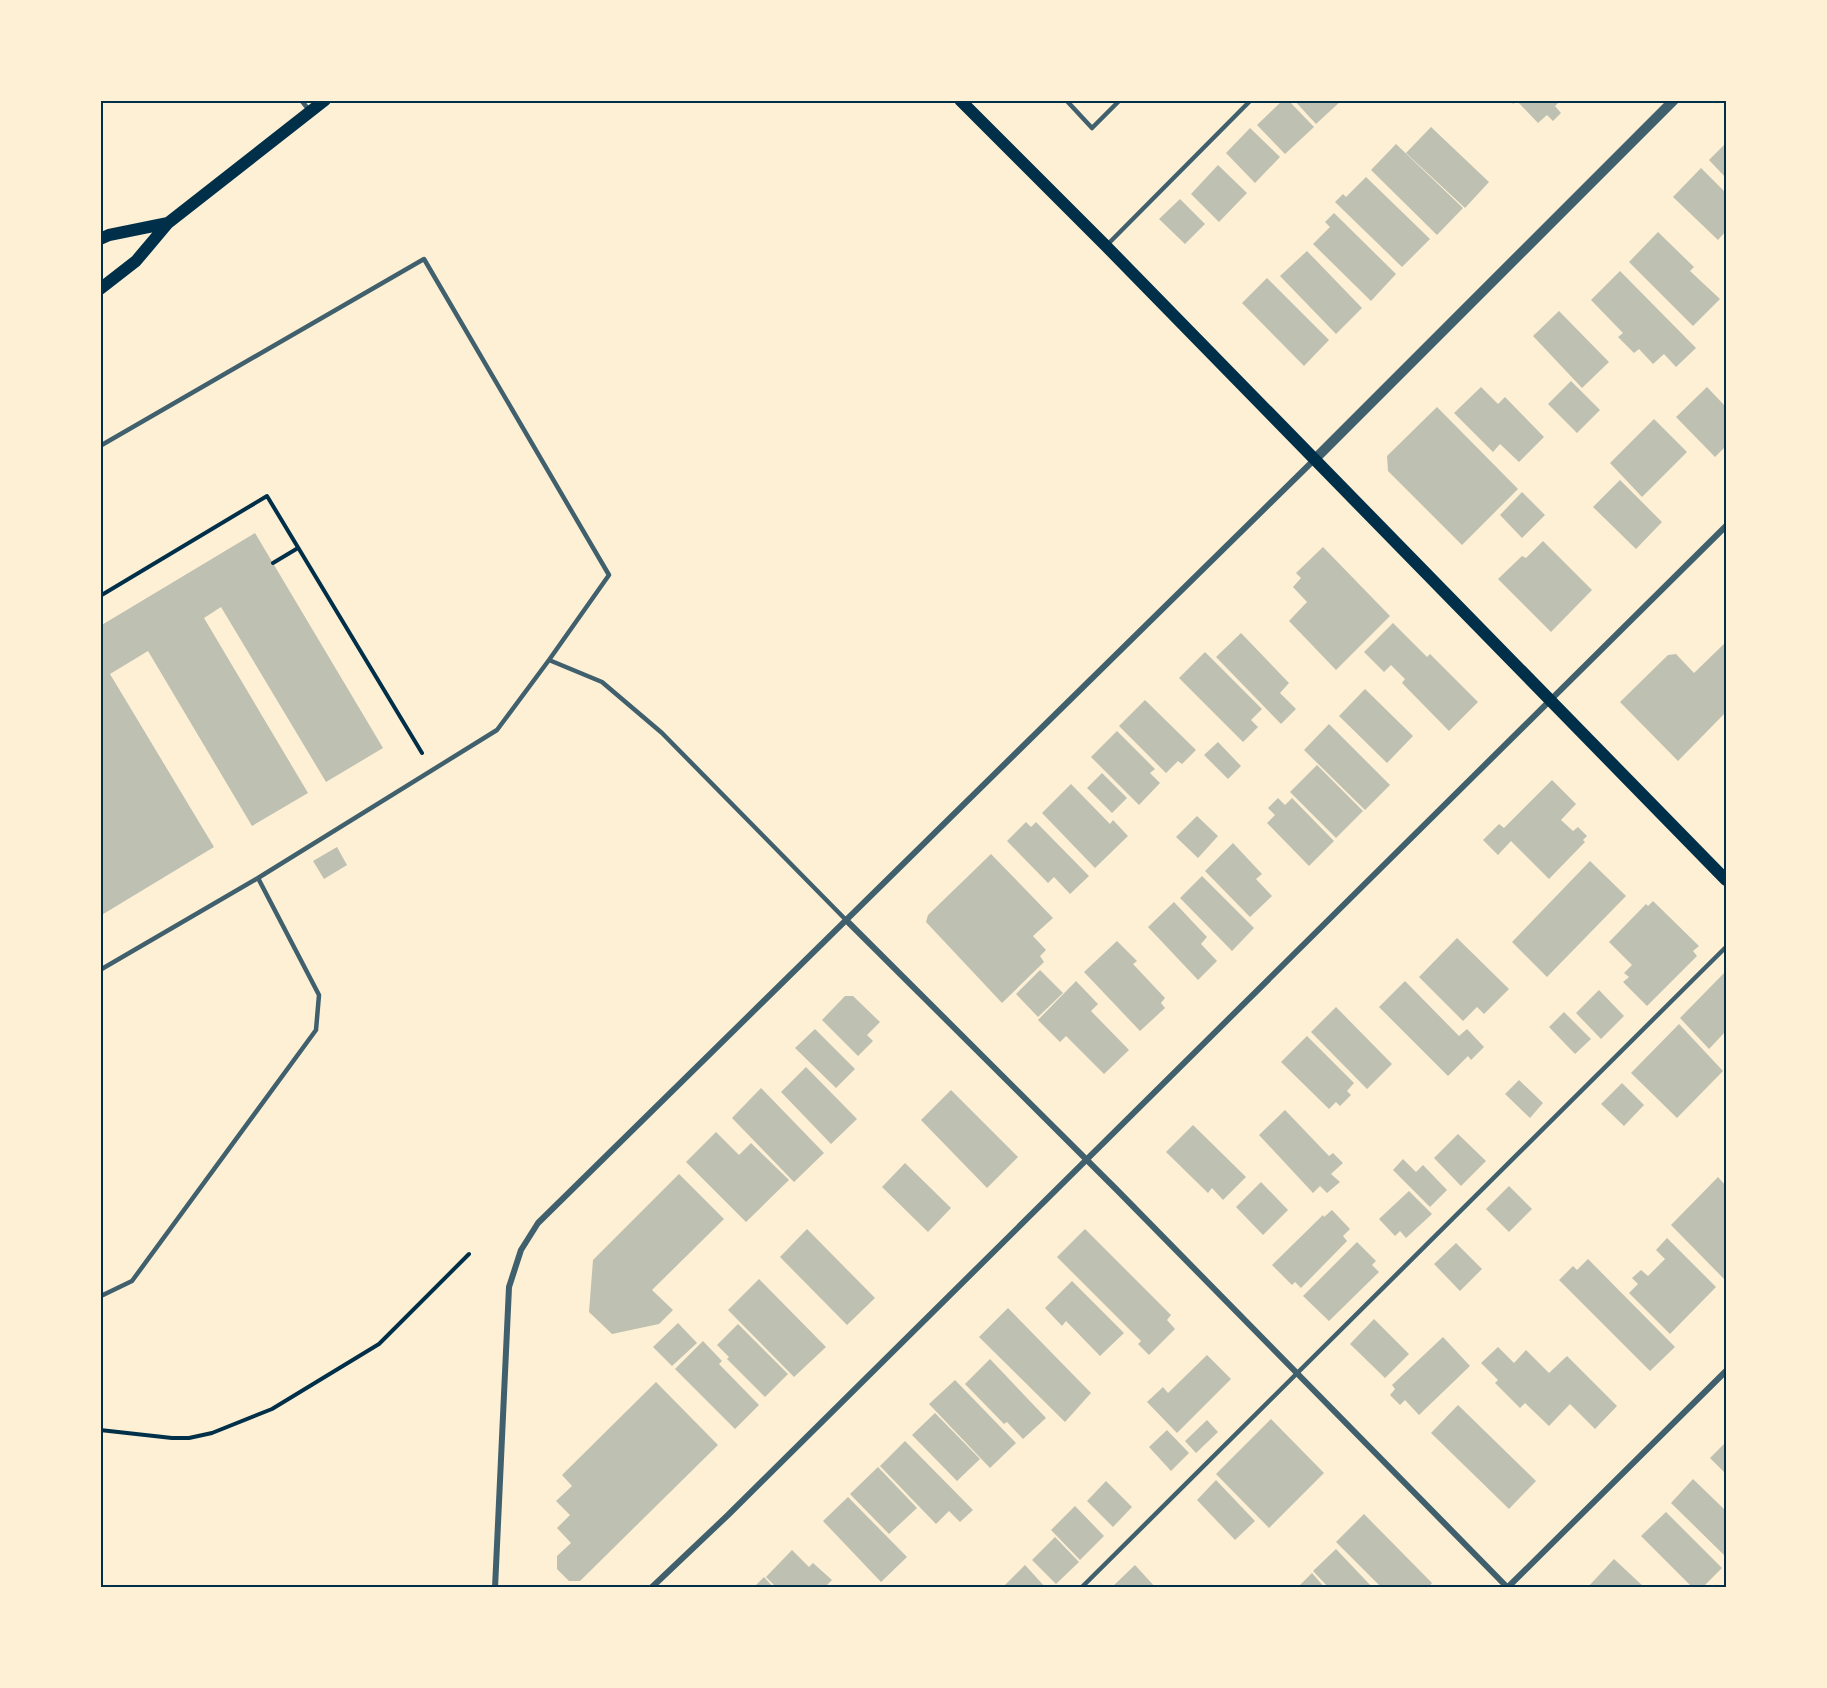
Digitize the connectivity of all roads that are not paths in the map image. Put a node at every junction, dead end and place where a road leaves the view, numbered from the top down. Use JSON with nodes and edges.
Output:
{"nodes":[{"id":1,"x":301,"y":100,"type":"edge"},
{"id":2,"x":325,"y":100,"type":"edge"},
{"id":3,"x":960,"y":100,"type":"edge"},
{"id":4,"x":1066,"y":100,"type":"edge"},
{"id":5,"x":1120,"y":100,"type":"edge"},
{"id":6,"x":1251,"y":100,"type":"edge"},
{"id":7,"x":1674,"y":100,"type":"edge"},
{"id":8,"x":310,"y":112,"type":"junction"},
{"id":9,"x":168,"y":224,"type":"junction"},
{"id":10,"x":100,"y":240,"type":"edge"},
{"id":11,"x":1106,"y":246,"type":"junction"},
{"id":12,"x":100,"y":288,"type":"edge"},
{"id":13,"x":100,"y":446,"type":"edge"},
{"id":14,"x":1314,"y":460,"type":"junction"},
{"id":15,"x":1726,"y":526,"type":"edge"},
{"id":16,"x":549,"y":660,"type":"junction"},
{"id":17,"x":1550,"y":701,"type":"junction"},
{"id":18,"x":258,"y":878,"type":"junction"},
{"id":19,"x":1726,"y":880,"type":"edge"},
{"id":20,"x":846,"y":920,"type":"junction"},
{"id":21,"x":1726,"y":947,"type":"edge"},
{"id":22,"x":100,"y":970,"type":"edge"},
{"id":23,"x":1087,"y":1160,"type":"junction"},
{"id":24,"x":100,"y":1294,"type":"edge"},
{"id":25,"x":1726,"y":1371,"type":"edge"},
{"id":26,"x":1297,"y":1373,"type":"junction"},
{"id":27,"x":495,"y":1587,"type":"edge"},
{"id":28,"x":651,"y":1587,"type":"edge"},
{"id":29,"x":1081,"y":1587,"type":"edge"},
{"id":30,"x":1508,"y":1587,"type":"edge"}],
"edges":[{"from":1,"to":8,"type":"lane"},
{"from":2,"to":8,"type":"main road"},
{"from":3,"to":11,"type":"main road"},
{"from":4,"to":5,"type":"lane"},
{"from":6,"to":11,"type":"lane"},
{"from":7,"to":14,"type":"street"},
{"from":8,"to":9,"type":"main road"},
{"from":9,"to":10,"type":"main road"},
{"from":9,"to":12,"type":"main road"},
{"from":11,"to":14,"type":"main road"},
{"from":13,"to":16,"type":"lane"},
{"from":14,"to":17,"type":"main road"},
{"from":14,"to":20,"type":"street"},
{"from":15,"to":17,"type":"street"},
{"from":16,"to":18,"type":"lane"},
{"from":16,"to":20,"type":"lane"},
{"from":17,"to":19,"type":"main road"},
{"from":17,"to":23,"type":"street"},
{"from":18,"to":22,"type":"lane"},
{"from":18,"to":24,"type":"lane"},
{"from":20,"to":23,"type":"street"},
{"from":20,"to":27,"type":"street"},
{"from":21,"to":26,"type":"lane"},
{"from":23,"to":26,"type":"street"},
{"from":23,"to":28,"type":"street"},
{"from":25,"to":30,"type":"street"},
{"from":26,"to":29,"type":"lane"},
{"from":26,"to":30,"type":"street"}]}
